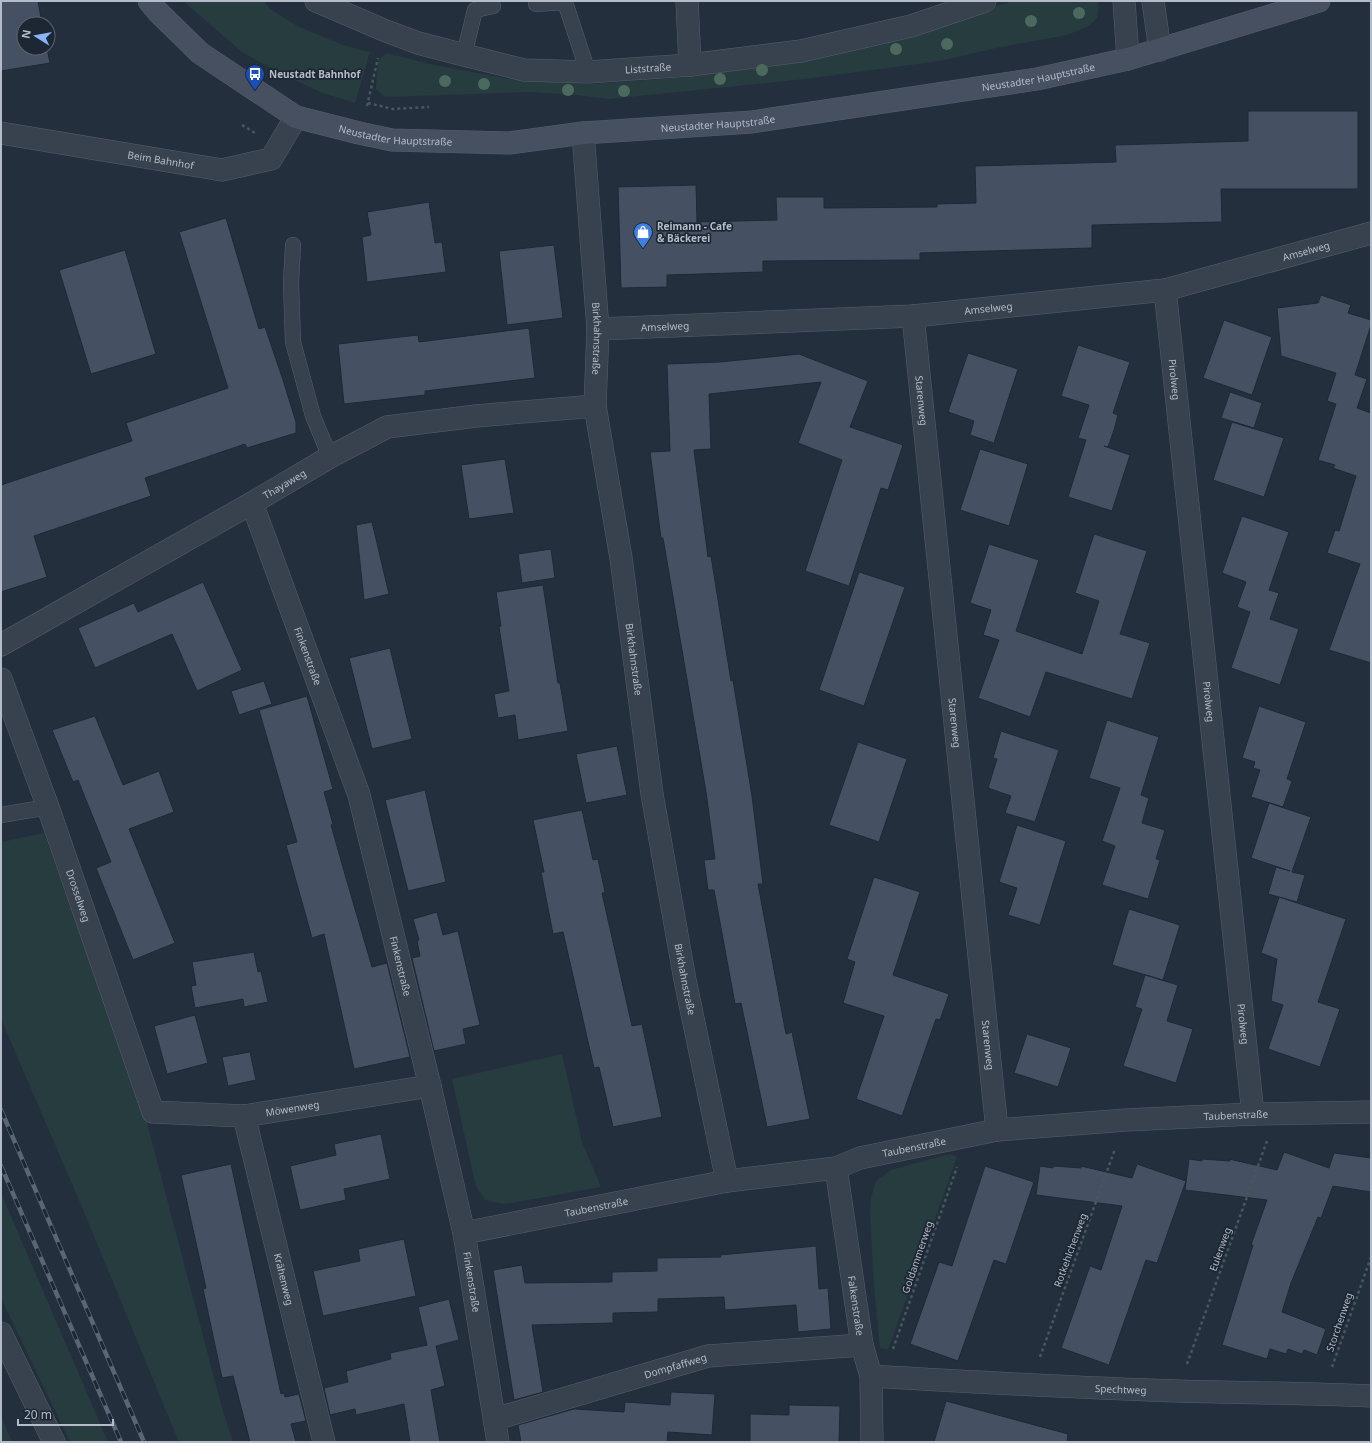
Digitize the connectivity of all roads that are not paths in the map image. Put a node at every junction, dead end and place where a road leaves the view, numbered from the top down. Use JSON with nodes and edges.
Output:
{"nodes":[{"id":1,"x":149,"y":1,"type":"edge"},
{"id":2,"x":316,"y":1,"type":"edge"},
{"id":3,"x":568,"y":1,"type":"edge"},
{"id":4,"x":687,"y":1,"type":"edge"},
{"id":5,"x":985,"y":1,"type":"edge"},
{"id":6,"x":1124,"y":1,"type":"edge"},
{"id":7,"x":1153,"y":1,"type":"edge"},
{"id":8,"x":1319,"y":1,"type":"edge"},
{"id":9,"x":565,"y":2,"type":"edge"},
{"id":10,"x":536,"y":4,"type":"dead end"},
{"id":11,"x":493,"y":6,"type":"dead end"},
{"id":12,"x":1160,"y":50,"type":"junction"},
{"id":13,"x":464,"y":55,"type":"junction"},
{"id":14,"x":1128,"y":59,"type":"junction"},
{"id":15,"x":690,"y":65,"type":"junction"},
{"id":16,"x":588,"y":72,"type":"junction"},
{"id":17,"x":296,"y":117,"type":"junction"},
{"id":18,"x":1,"y":133,"type":"edge"},
{"id":19,"x":583,"y":134,"type":"junction"},
{"id":20,"x":1371,"y":233,"type":"edge"},
{"id":21,"x":293,"y":245,"type":"dead end"},
{"id":22,"x":1165,"y":290,"type":"junction"},
{"id":23,"x":912,"y":316,"type":"junction"},
{"id":24,"x":598,"y":329,"type":"junction"},
{"id":25,"x":595,"y":406,"type":"junction"},
{"id":26,"x":330,"y":457,"type":"junction"},
{"id":27,"x":252,"y":503,"type":"junction"},
{"id":28,"x":1,"y":645,"type":"edge"},
{"id":29,"x":1,"y":679,"type":"edge"},
{"id":30,"x":48,"y":807,"type":"junction"},
{"id":31,"x":1,"y":815,"type":"edge"},
{"id":32,"x":430,"y":1086,"type":"junction"},
{"id":33,"x":153,"y":1112,"type":"joint"},
{"id":34,"x":1371,"y":1112,"type":"edge"},
{"id":35,"x":1253,"y":1114,"type":"junction"},
{"id":36,"x":244,"y":1116,"type":"junction"},
{"id":37,"x":997,"y":1130,"type":"junction"},
{"id":38,"x":836,"y":1168,"type":"junction"},
{"id":39,"x":727,"y":1180,"type":"junction"},
{"id":40,"x":464,"y":1233,"type":"junction"},
{"id":41,"x":1,"y":1334,"type":"edge"},
{"id":42,"x":862,"y":1345,"type":"junction"},
{"id":43,"x":871,"y":1376,"type":"junction"},
{"id":44,"x":1371,"y":1396,"type":"edge"},
{"id":45,"x":495,"y":1420,"type":"junction"},
{"id":46,"x":54,"y":1442,"type":"edge"},
{"id":47,"x":324,"y":1442,"type":"edge"},
{"id":48,"x":498,"y":1442,"type":"edge"},
{"id":49,"x":872,"y":1442,"type":"edge"}],
"edges":[{"from":1,"to":17,"type":"street","name":"Neustadter Hauptstraße"},
{"from":2,"to":13,"type":"street","name":"Liststraße"},
{"from":3,"to":9,"type":"lane"},
{"from":4,"to":15,"type":"street"},
{"from":5,"to":15,"type":"street","name":"Liststraße"},
{"from":6,"to":14,"type":"street"},
{"from":7,"to":12,"type":"street"},
{"from":8,"to":12,"type":"street","name":"Neustadter Hauptstraße"},
{"from":9,"to":10,"type":"lane"},
{"from":9,"to":16,"type":"lane"},
{"from":11,"to":13,"type":"lane"},
{"from":12,"to":14,"type":"street","name":"Neustadter Hauptstraße"},
{"from":13,"to":16,"type":"street","name":"Liststraße"},
{"from":14,"to":19,"type":"street","name":"Neustadter Hauptstraße"},
{"from":15,"to":16,"type":"street","name":"Liststraße"},
{"from":17,"to":18,"type":"street","name":"Beim Bahnhof"},
{"from":17,"to":19,"type":"street","name":"Neustadter Hauptstraße"},
{"from":19,"to":24,"type":"street","name":"Birkhahnstraße"},
{"from":20,"to":22,"type":"street","name":"Amselweg"},
{"from":21,"to":26,"type":"lane"},
{"from":22,"to":23,"type":"street","name":"Amselweg"},
{"from":22,"to":35,"type":"street","name":"Pirolweg"},
{"from":23,"to":24,"type":"street","name":"Amselweg"},
{"from":23,"to":37,"type":"street","name":"Starenweg"},
{"from":24,"to":25,"type":"street","name":"Birkhahnstraße"},
{"from":25,"to":26,"type":"street","name":"Thayaweg"},
{"from":25,"to":39,"type":"street","name":"Birkhahnstraße"},
{"from":26,"to":27,"type":"street","name":"Thayaweg"},
{"from":27,"to":28,"type":"street","name":"Thayaweg"},
{"from":27,"to":32,"type":"street","name":"Finkenstraße"},
{"from":29,"to":30,"type":"street","name":"Drosselweg"},
{"from":30,"to":31,"type":"lane"},
{"from":30,"to":33,"type":"street","name":"Drosselweg"},
{"from":32,"to":36,"type":"street","name":"Möwenweg"},
{"from":32,"to":40,"type":"street","name":"Finkenstraße"},
{"from":33,"to":36,"type":"street","name":"Möwenweg"},
{"from":34,"to":35,"type":"street","name":"Taubenstraße"},
{"from":35,"to":37,"type":"street","name":"Taubenstraße"},
{"from":36,"to":47,"type":"street","name":"Krähenweg"},
{"from":37,"to":38,"type":"street","name":"Taubenstraße"},
{"from":38,"to":39,"type":"street","name":"Taubenstraße"},
{"from":38,"to":42,"type":"street","name":"Falkenstraße"},
{"from":39,"to":40,"type":"street","name":"Taubenstraße"},
{"from":40,"to":45,"type":"street","name":"Finkenstraße"},
{"from":41,"to":46,"type":"street"},
{"from":42,"to":43,"type":"street","name":"Falkenstraße"},
{"from":42,"to":45,"type":"street","name":"Dompfaffweg"},
{"from":43,"to":44,"type":"street","name":"Spechtweg"},
{"from":43,"to":49,"type":"street","name":"Falkenstraße"},
{"from":45,"to":48,"type":"street","name":"Finkenstraße"}]}
